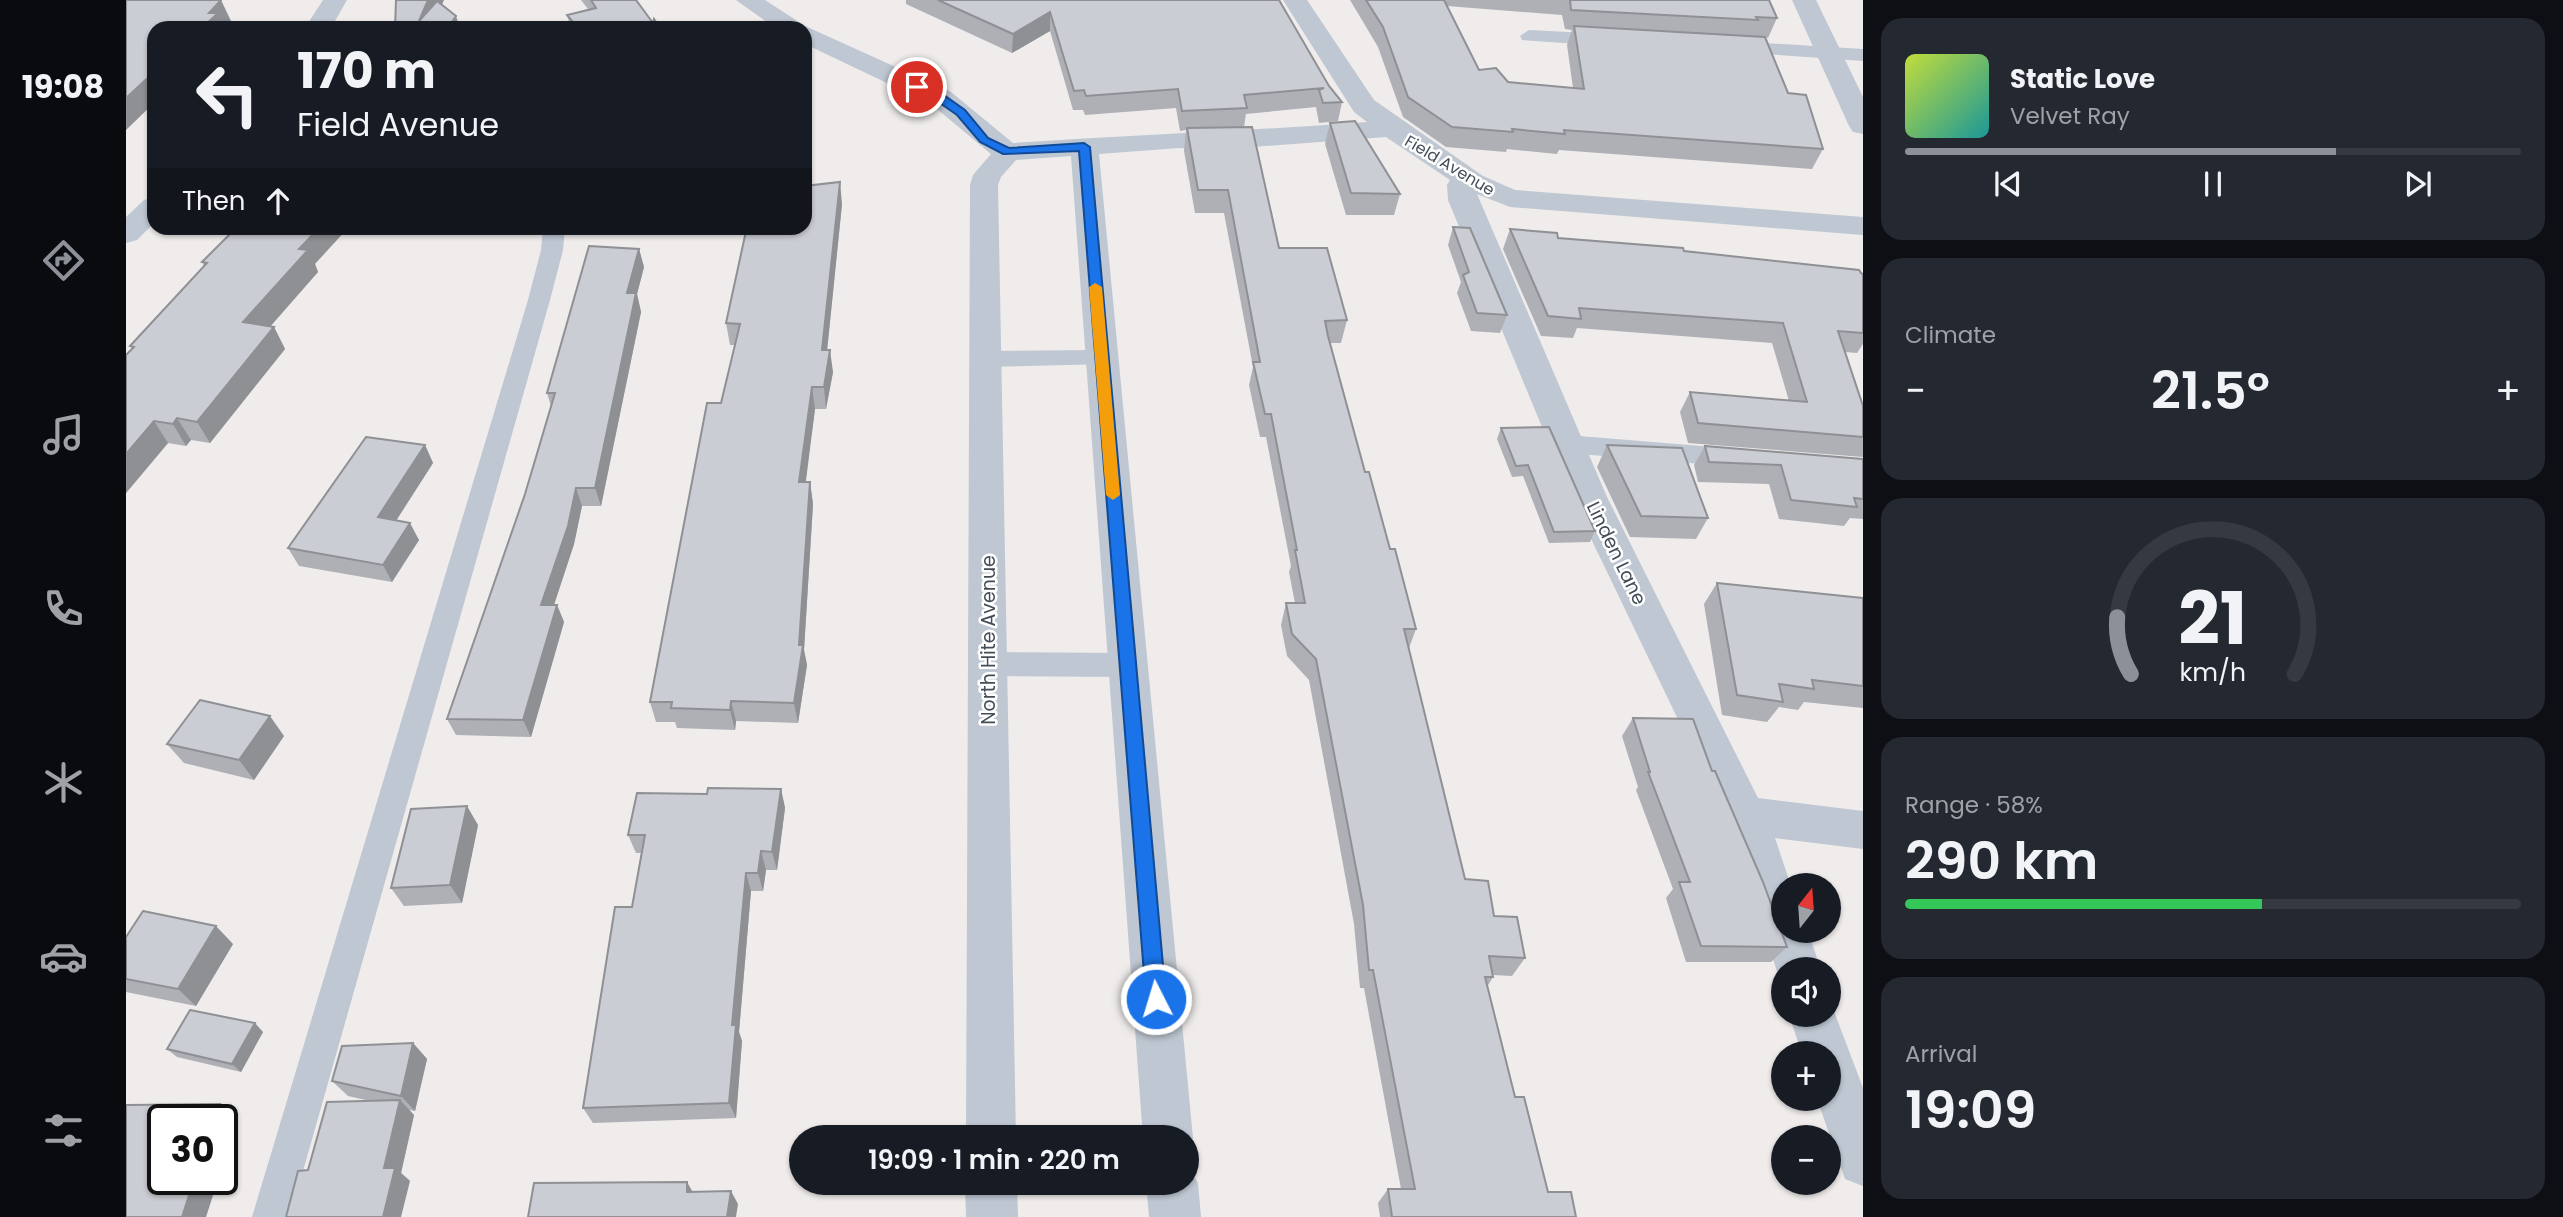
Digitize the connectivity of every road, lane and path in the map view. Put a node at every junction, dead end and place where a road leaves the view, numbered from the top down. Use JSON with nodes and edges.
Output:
{"nodes":[{"id":1,"x":335,"y":0,"type":"edge"},
{"id":2,"x":748,"y":0,"type":"edge"},
{"id":3,"x":1295,"y":0,"type":"edge"},
{"id":4,"x":1804,"y":0,"type":"edge"},
{"id":5,"x":322,"y":21,"type":"edge"},
{"id":6,"x":782,"y":21,"type":"edge"},
{"id":7,"x":1529,"y":36,"type":"dead end"},
{"id":8,"x":812,"y":37,"type":"edge"},
{"id":9,"x":1624,"y":41,"type":"edge"},
{"id":10,"x":1706,"y":46,"type":"edge"},
{"id":11,"x":1829,"y":53,"type":"junction"},
{"id":12,"x":1863,"y":55,"type":"edge"},
{"id":13,"x":1863,"y":126,"type":"edge"},
{"id":14,"x":1392,"y":128,"type":"junction"},
{"id":15,"x":1084,"y":147,"type":"junction"},
{"id":16,"x":1023,"y":151,"type":"junction"},
{"id":17,"x":1469,"y":179,"type":"junction"},
{"id":18,"x":147,"y":213,"type":"edge"},
{"id":19,"x":1863,"y":226,"type":"edge"},
{"id":20,"x":126,"y":234,"type":"edge"},
{"id":21,"x":553,"y":235,"type":"edge"},
{"id":22,"x":1101,"y":358,"type":"junction"},
{"id":23,"x":985,"y":359,"type":"junction"},
{"id":24,"x":1567,"y":444,"type":"junction"},
{"id":25,"x":1763,"y":460,"type":"edge"},
{"id":26,"x":988,"y":664,"type":"junction"},
{"id":27,"x":1127,"y":665,"type":"junction"},
{"id":28,"x":1745,"y":815,"type":"junction"},
{"id":29,"x":1863,"y":830,"type":"edge"},
{"id":30,"x":1771,"y":891,"type":"edge"},
{"id":31,"x":1841,"y":1096,"type":"edge"},
{"id":32,"x":991,"y":1125,"type":"edge"},
{"id":33,"x":1167,"y":1125,"type":"edge"},
{"id":34,"x":1863,"y":1161,"type":"edge"},
{"id":35,"x":992,"y":1195,"type":"edge"},
{"id":36,"x":1173,"y":1195,"type":"edge"},
{"id":37,"x":271,"y":1217,"type":"edge"},
{"id":38,"x":992,"y":1217,"type":"edge"},
{"id":39,"x":1175,"y":1217,"type":"edge"}],
"edges":[{"from":1,"to":5,"type":"street"},
{"from":2,"to":6,"type":"street"},
{"from":3,"to":14,"type":"street"},
{"from":4,"to":11,"type":"street"},
{"from":7,"to":9,"type":"lane"},
{"from":8,"to":16,"type":"street"},
{"from":10,"to":11,"type":"lane"},
{"from":11,"to":12,"type":"lane"},
{"from":11,"to":13,"type":"street"},
{"from":14,"to":15,"type":"street","name":"Field Avenue"},
{"from":14,"to":17,"type":"street","name":"Field Avenue"},
{"from":15,"to":16,"type":"street","name":"Field Avenue"},
{"from":15,"to":22,"type":"street"},
{"from":16,"to":23,"type":"street","name":"North Hite Avenue"},
{"from":17,"to":19,"type":"street","name":"Field Avenue"},
{"from":17,"to":24,"type":"street","name":"Linden Lane"},
{"from":18,"to":20,"type":"street"},
{"from":21,"to":37,"type":"lane"},
{"from":22,"to":23,"type":"lane"},
{"from":22,"to":27,"type":"street"},
{"from":23,"to":26,"type":"street","name":"North Hite Avenue"},
{"from":24,"to":25,"type":"lane"},
{"from":24,"to":28,"type":"street","name":"Linden Lane"},
{"from":26,"to":27,"type":"lane"},
{"from":26,"to":32,"type":"street","name":"North Hite Avenue"},
{"from":27,"to":33,"type":"street"},
{"from":28,"to":29,"type":"street"},
{"from":28,"to":30,"type":"street","name":"Linden Lane"},
{"from":31,"to":34,"type":"street"},
{"from":35,"to":38,"type":"street"},
{"from":36,"to":39,"type":"street"}]}
